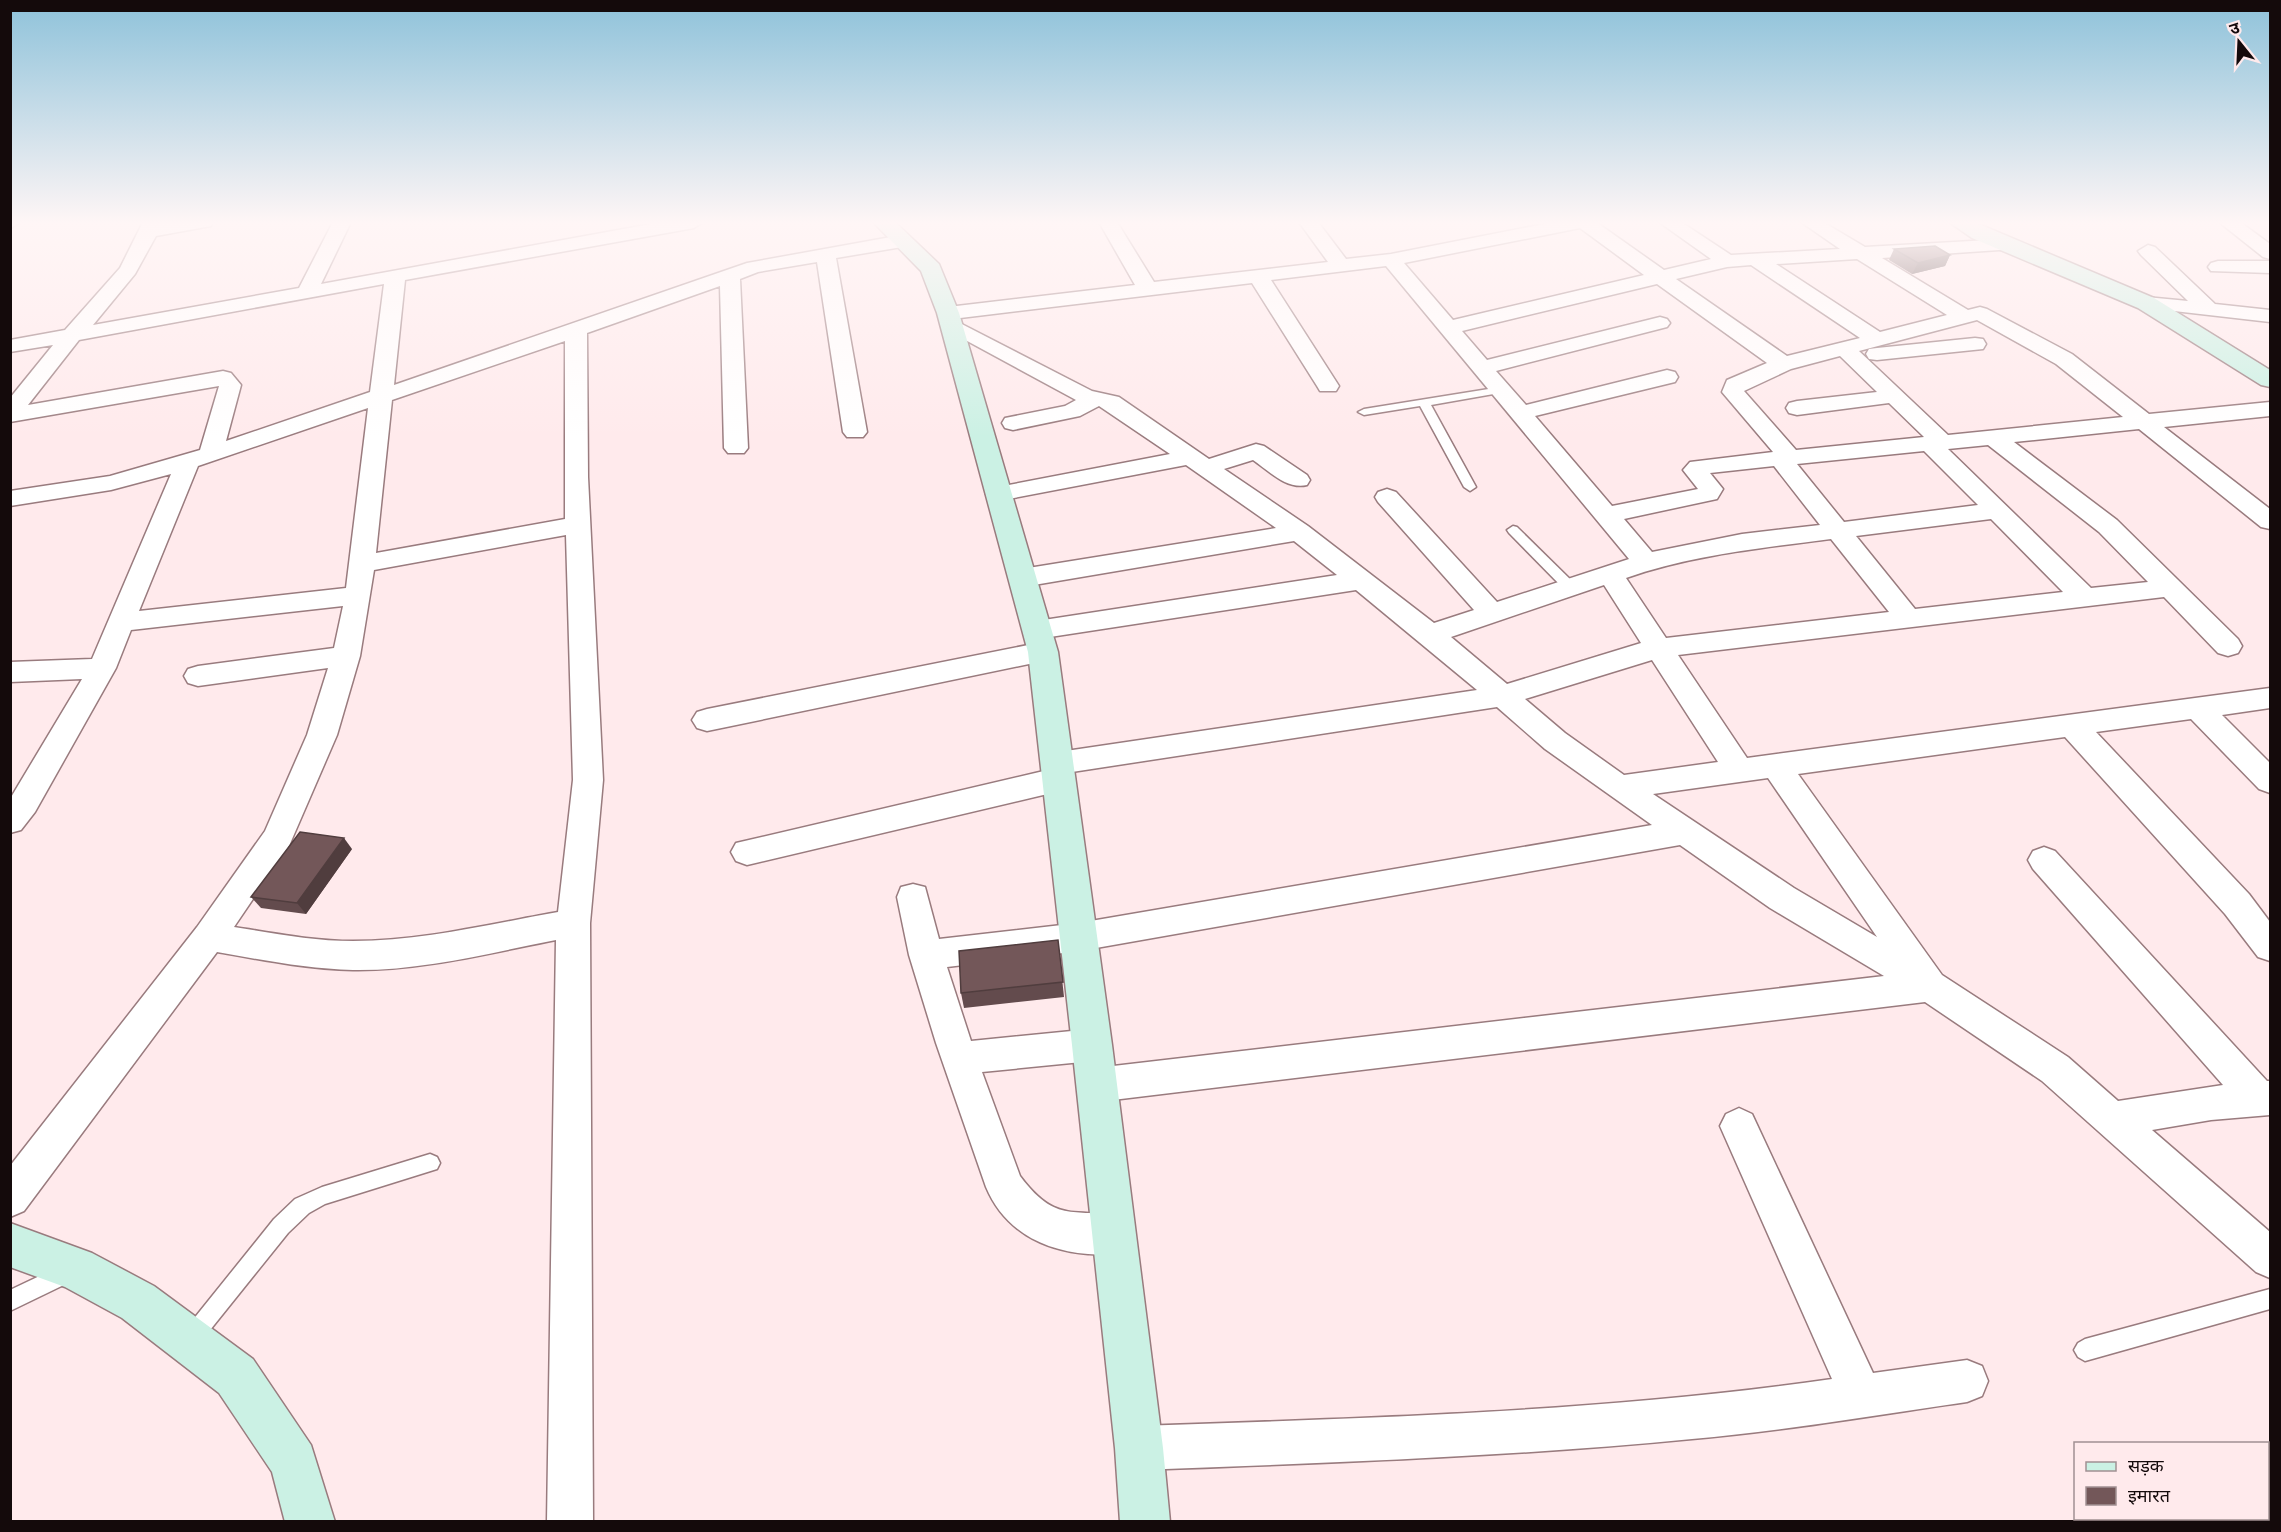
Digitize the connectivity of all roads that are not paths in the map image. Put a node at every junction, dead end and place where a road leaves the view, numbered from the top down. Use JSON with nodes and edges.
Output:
{"nodes":[{"id":1,"x":109,"y":293,"type":"edge"},
{"id":2,"x":303,"y":293,"type":"edge"},
{"id":3,"x":394,"y":293,"type":"edge"},
{"id":4,"x":680,"y":293,"type":"edge"},
{"id":5,"x":731,"y":293,"type":"edge"},
{"id":6,"x":832,"y":293,"type":"edge"},
{"id":7,"x":940,"y":293,"type":"edge"},
{"id":8,"x":1118,"y":293,"type":"edge"},
{"id":9,"x":1269,"y":293,"type":"edge"},
{"id":10,"x":1419,"y":293,"type":"edge"},
{"id":11,"x":1591,"y":293,"type":"edge"},
{"id":12,"x":1687,"y":293,"type":"edge"},
{"id":13,"x":1807,"y":293,"type":"edge"},
{"id":14,"x":1926,"y":293,"type":"edge"},
{"id":15,"x":2124,"y":293,"type":"edge"},
{"id":16,"x":2193,"y":293,"type":"edge"},
{"id":17,"x":2146,"y":303,"type":"junction"},
{"id":18,"x":2210,"y":310,"type":"junction"},
{"id":19,"x":1963,"y":316,"type":"junction"},
{"id":20,"x":2271,"y":316,"type":"edge"},
{"id":21,"x":950,"y":319,"type":"junction"},
{"id":22,"x":1660,"y":323,"type":"dead end"},
{"id":23,"x":1448,"y":328,"type":"junction"},
{"id":24,"x":576,"y":330,"type":"junction"},
{"id":25,"x":72,"y":335,"type":"junction"},
{"id":26,"x":1876,"y":339,"type":"junction"},
{"id":27,"x":1975,"y":344,"type":"dead end"},
{"id":28,"x":10,"y":346,"type":"edge"},
{"id":29,"x":1848,"y":352,"type":"junction"},
{"id":30,"x":1784,"y":364,"type":"junction"},
{"id":31,"x":1482,"y":368,"type":"junction"},
{"id":32,"x":1667,"y":377,"type":"dead end"},
{"id":33,"x":2271,"y":380,"type":"edge"},
{"id":34,"x":1328,"y":386,"type":"dead end"},
{"id":35,"x":1501,"y":390,"type":"junction"},
{"id":36,"x":383,"y":394,"type":"junction"},
{"id":37,"x":1894,"y":396,"type":"junction"},
{"id":38,"x":1096,"y":399,"type":"junction"},
{"id":39,"x":1424,"y":402,"type":"junction"},
{"id":40,"x":1797,"y":408,"type":"dead end"},
{"id":41,"x":2271,"y":409,"type":"edge"},
{"id":42,"x":1364,"y":412,"type":"dead end"},
{"id":43,"x":1520,"y":413,"type":"junction"},
{"id":44,"x":10,"y":414,"type":"edge"},
{"id":45,"x":2148,"y":422,"type":"junction"},
{"id":46,"x":1013,"y":423,"type":"dead end"},
{"id":47,"x":855,"y":432,"type":"dead end"},
{"id":48,"x":1993,"y":436,"type":"junction"},
{"id":49,"x":1936,"y":442,"type":"junction"},
{"id":50,"x":736,"y":448,"type":"dead end"},
{"id":51,"x":199,"y":457,"type":"junction"},
{"id":52,"x":1784,"y":457,"type":"junction"},
{"id":53,"x":1200,"y":462,"type":"junction"},
{"id":54,"x":1298,"y":480,"type":"dead end"},
{"id":55,"x":1470,"y":487,"type":"dead end"},
{"id":56,"x":998,"y":494,"type":"junction"},
{"id":57,"x":1387,"y":497,"type":"dead end"},
{"id":58,"x":10,"y":499,"type":"edge"},
{"id":59,"x":1996,"y":511,"type":"junction"},
{"id":60,"x":1607,"y":515,"type":"junction"},
{"id":61,"x":2271,"y":521,"type":"edge"},
{"id":62,"x":578,"y":525,"type":"junction"},
{"id":63,"x":1513,"y":530,"type":"dead end"},
{"id":64,"x":1838,"y":530,"type":"junction"},
{"id":65,"x":1299,"y":532,"type":"junction"},
{"id":66,"x":1646,"y":562,"type":"junction"},
{"id":67,"x":362,"y":564,"type":"junction"},
{"id":68,"x":1609,"y":573,"type":"junction"},
{"id":69,"x":1022,"y":578,"type":"junction"},
{"id":70,"x":1362,"y":580,"type":"junction"},
{"id":71,"x":1570,"y":587,"type":"junction"},
{"id":72,"x":2170,"y":588,"type":"junction"},
{"id":73,"x":358,"y":595,"type":"junction"},
{"id":74,"x":2083,"y":596,"type":"junction"},
{"id":75,"x":1492,"y":613,"type":"junction"},
{"id":76,"x":1908,"y":618,"type":"junction"},
{"id":77,"x":122,"y":622,"type":"junction"},
{"id":78,"x":1430,"y":634,"type":"junction"},
{"id":79,"x":1040,"y":641,"type":"junction"},
{"id":80,"x":2228,"y":646,"type":"dead end"},
{"id":81,"x":1658,"y":648,"type":"junction"},
{"id":82,"x":346,"y":656,"type":"junction"},
{"id":83,"x":102,"y":668,"type":"junction"},
{"id":84,"x":10,"y":672,"type":"edge"},
{"id":85,"x":198,"y":675,"type":"dead end"},
{"id":86,"x":1502,"y":696,"type":"junction"},
{"id":87,"x":2271,"y":698,"type":"edge"},
{"id":88,"x":2198,"y":708,"type":"junction"},
{"id":89,"x":707,"y":720,"type":"dead end"},
{"id":90,"x":2072,"y":725,"type":"junction"},
{"id":91,"x":1774,"y":765,"type":"junction"},
{"id":92,"x":1739,"y":770,"type":"junction"},
{"id":93,"x":1059,"y":771,"type":"junction"},
{"id":94,"x":2271,"y":781,"type":"edge"},
{"id":95,"x":1619,"y":787,"type":"junction"},
{"id":96,"x":15,"y":810,"type":"edge"},
{"id":97,"x":1685,"y":832,"type":"junction"},
{"id":98,"x":747,"y":852,"type":"dead end"},
{"id":99,"x":2044,"y":860,"type":"dead end"},
{"id":100,"x":913,"y":897,"type":"dead end"},
{"id":101,"x":573,"y":922,"type":"junction"},
{"id":102,"x":209,"y":937,"type":"junction"},
{"id":103,"x":1079,"y":937,"type":"junction"},
{"id":104,"x":2271,"y":947,"type":"edge"},
{"id":105,"x":926,"y":955,"type":"junction"},
{"id":106,"x":1930,"y":986,"type":"junction"},
{"id":107,"x":1092,"y":1045,"type":"junction"},
{"id":108,"x":960,"y":1058,"type":"junction"},
{"id":109,"x":1096,"y":1085,"type":"junction"},
{"id":110,"x":2265,"y":1098,"type":"edge"},
{"id":111,"x":2114,"y":1119,"type":"junction"},
{"id":112,"x":1739,"y":1126,"type":"dead end"},
{"id":113,"x":430,"y":1163,"type":"dead end"},
{"id":114,"x":10,"y":1198,"type":"edge"},
{"id":115,"x":1114,"y":1236,"type":"junction"},
{"id":116,"x":10,"y":1245,"type":"edge"},
{"id":117,"x":2271,"y":1258,"type":"edge"},
{"id":118,"x":76,"y":1269,"type":"junction"},
{"id":119,"x":2271,"y":1299,"type":"edge"},
{"id":120,"x":10,"y":1301,"type":"edge"},
{"id":121,"x":189,"y":1340,"type":"junction"},
{"id":122,"x":2085,"y":1350,"type":"dead end"},
{"id":123,"x":1967,"y":1381,"type":"dead end"},
{"id":124,"x":1861,"y":1396,"type":"junction"},
{"id":125,"x":1139,"y":1448,"type":"junction"},
{"id":126,"x":310,"y":1521,"type":"edge"},
{"id":127,"x":570,"y":1521,"type":"edge"},
{"id":128,"x":1145,"y":1521,"type":"edge"}],
"edges":[{"from":1,"to":25,"type":"street"},
{"from":2,"to":25,"type":"street"},
{"from":3,"to":36,"type":"street"},
{"from":4,"to":24,"type":"street"},
{"from":5,"to":50,"type":"street"},
{"from":6,"to":47,"type":"street"},
{"from":7,"to":21,"type":"street"},
{"from":8,"to":21,"type":"street"},
{"from":9,"to":34,"type":"street"},
{"from":10,"to":23,"type":"street"},
{"from":11,"to":23,"type":"street"},
{"from":12,"to":30,"type":"street"},
{"from":13,"to":26,"type":"street"},
{"from":14,"to":19,"type":"street"},
{"from":15,"to":17,"type":"street"},
{"from":16,"to":18,"type":"street"},
{"from":17,"to":18,"type":"street"},
{"from":17,"to":33,"type":"street"},
{"from":18,"to":20,"type":"street"},
{"from":19,"to":26,"type":"street"},
{"from":19,"to":45,"type":"street"},
{"from":21,"to":38,"type":"street"},
{"from":21,"to":56,"type":"street"},
{"from":22,"to":31,"type":"street"},
{"from":23,"to":31,"type":"street"},
{"from":24,"to":36,"type":"street"},
{"from":24,"to":62,"type":"street"},
{"from":25,"to":28,"type":"street"},
{"from":25,"to":44,"type":"street"},
{"from":26,"to":29,"type":"street"},
{"from":27,"to":29,"type":"street"},
{"from":29,"to":30,"type":"street"},
{"from":29,"to":37,"type":"street"},
{"from":30,"to":52,"type":"street"},
{"from":31,"to":35,"type":"street"},
{"from":32,"to":43,"type":"street"},
{"from":35,"to":39,"type":"lane"},
{"from":35,"to":43,"type":"street"},
{"from":36,"to":51,"type":"street"},
{"from":36,"to":67,"type":"street"},
{"from":37,"to":40,"type":"street"},
{"from":37,"to":49,"type":"street"},
{"from":38,"to":46,"type":"street"},
{"from":38,"to":53,"type":"street"},
{"from":39,"to":42,"type":"lane"},
{"from":39,"to":55,"type":"lane"},
{"from":41,"to":45,"type":"street"},
{"from":43,"to":60,"type":"street"},
{"from":44,"to":51,"type":"street"},
{"from":45,"to":48,"type":"street"},
{"from":45,"to":61,"type":"street"},
{"from":48,"to":49,"type":"street"},
{"from":48,"to":72,"type":"street"},
{"from":49,"to":52,"type":"street"},
{"from":49,"to":59,"type":"street"},
{"from":51,"to":58,"type":"street"},
{"from":51,"to":77,"type":"street"},
{"from":52,"to":60,"type":"street"},
{"from":52,"to":64,"type":"street"},
{"from":53,"to":54,"type":"street"},
{"from":53,"to":56,"type":"street"},
{"from":53,"to":65,"type":"street"},
{"from":56,"to":69,"type":"street"},
{"from":57,"to":75,"type":"street"},
{"from":59,"to":64,"type":"street"},
{"from":59,"to":74,"type":"street"},
{"from":60,"to":66,"type":"street"},
{"from":62,"to":67,"type":"street"},
{"from":62,"to":101,"type":"street"},
{"from":63,"to":71,"type":"lane"},
{"from":64,"to":66,"type":"street"},
{"from":64,"to":76,"type":"street"},
{"from":65,"to":69,"type":"street"},
{"from":65,"to":70,"type":"street"},
{"from":66,"to":68,"type":"street"},
{"from":67,"to":73,"type":"street"},
{"from":68,"to":71,"type":"street"},
{"from":68,"to":81,"type":"street"},
{"from":69,"to":79,"type":"street"},
{"from":70,"to":78,"type":"street"},
{"from":70,"to":79,"type":"street"},
{"from":71,"to":75,"type":"street"},
{"from":72,"to":74,"type":"street"},
{"from":72,"to":80,"type":"street"},
{"from":73,"to":77,"type":"street"},
{"from":73,"to":82,"type":"street"},
{"from":74,"to":76,"type":"street"},
{"from":75,"to":78,"type":"street"},
{"from":76,"to":81,"type":"street"},
{"from":77,"to":83,"type":"street"},
{"from":78,"to":86,"type":"street"},
{"from":79,"to":89,"type":"street"},
{"from":79,"to":93,"type":"street"},
{"from":81,"to":86,"type":"street"},
{"from":81,"to":92,"type":"street"},
{"from":82,"to":85,"type":"street"},
{"from":82,"to":102,"type":"street"},
{"from":83,"to":84,"type":"street"},
{"from":83,"to":96,"type":"street"},
{"from":86,"to":93,"type":"street"},
{"from":86,"to":95,"type":"street"},
{"from":87,"to":88,"type":"street"},
{"from":88,"to":90,"type":"street"},
{"from":88,"to":94,"type":"street"},
{"from":90,"to":91,"type":"street"},
{"from":90,"to":104,"type":"street"},
{"from":91,"to":92,"type":"street"},
{"from":91,"to":106,"type":"street"},
{"from":92,"to":95,"type":"street"},
{"from":93,"to":98,"type":"street"},
{"from":93,"to":103,"type":"street"},
{"from":95,"to":97,"type":"street"},
{"from":97,"to":103,"type":"street"},
{"from":97,"to":106,"type":"street"},
{"from":99,"to":110,"type":"street"},
{"from":100,"to":105,"type":"street"},
{"from":101,"to":102,"type":"street"},
{"from":101,"to":127,"type":"street"},
{"from":102,"to":114,"type":"street"},
{"from":103,"to":105,"type":"street"},
{"from":103,"to":107,"type":"street"},
{"from":105,"to":108,"type":"street"},
{"from":106,"to":109,"type":"street"},
{"from":106,"to":111,"type":"street"},
{"from":107,"to":108,"type":"street"},
{"from":107,"to":109,"type":"street"},
{"from":108,"to":115,"type":"street"},
{"from":109,"to":115,"type":"street"},
{"from":110,"to":111,"type":"street"},
{"from":111,"to":117,"type":"street"},
{"from":112,"to":124,"type":"street"},
{"from":113,"to":121,"type":"lane"},
{"from":115,"to":125,"type":"street"},
{"from":116,"to":118,"type":"street"},
{"from":118,"to":120,"type":"lane"},
{"from":118,"to":121,"type":"street"},
{"from":119,"to":122,"type":"lane"},
{"from":121,"to":126,"type":"street"},
{"from":123,"to":124,"type":"street"},
{"from":124,"to":125,"type":"street"},
{"from":125,"to":128,"type":"street"}]}
